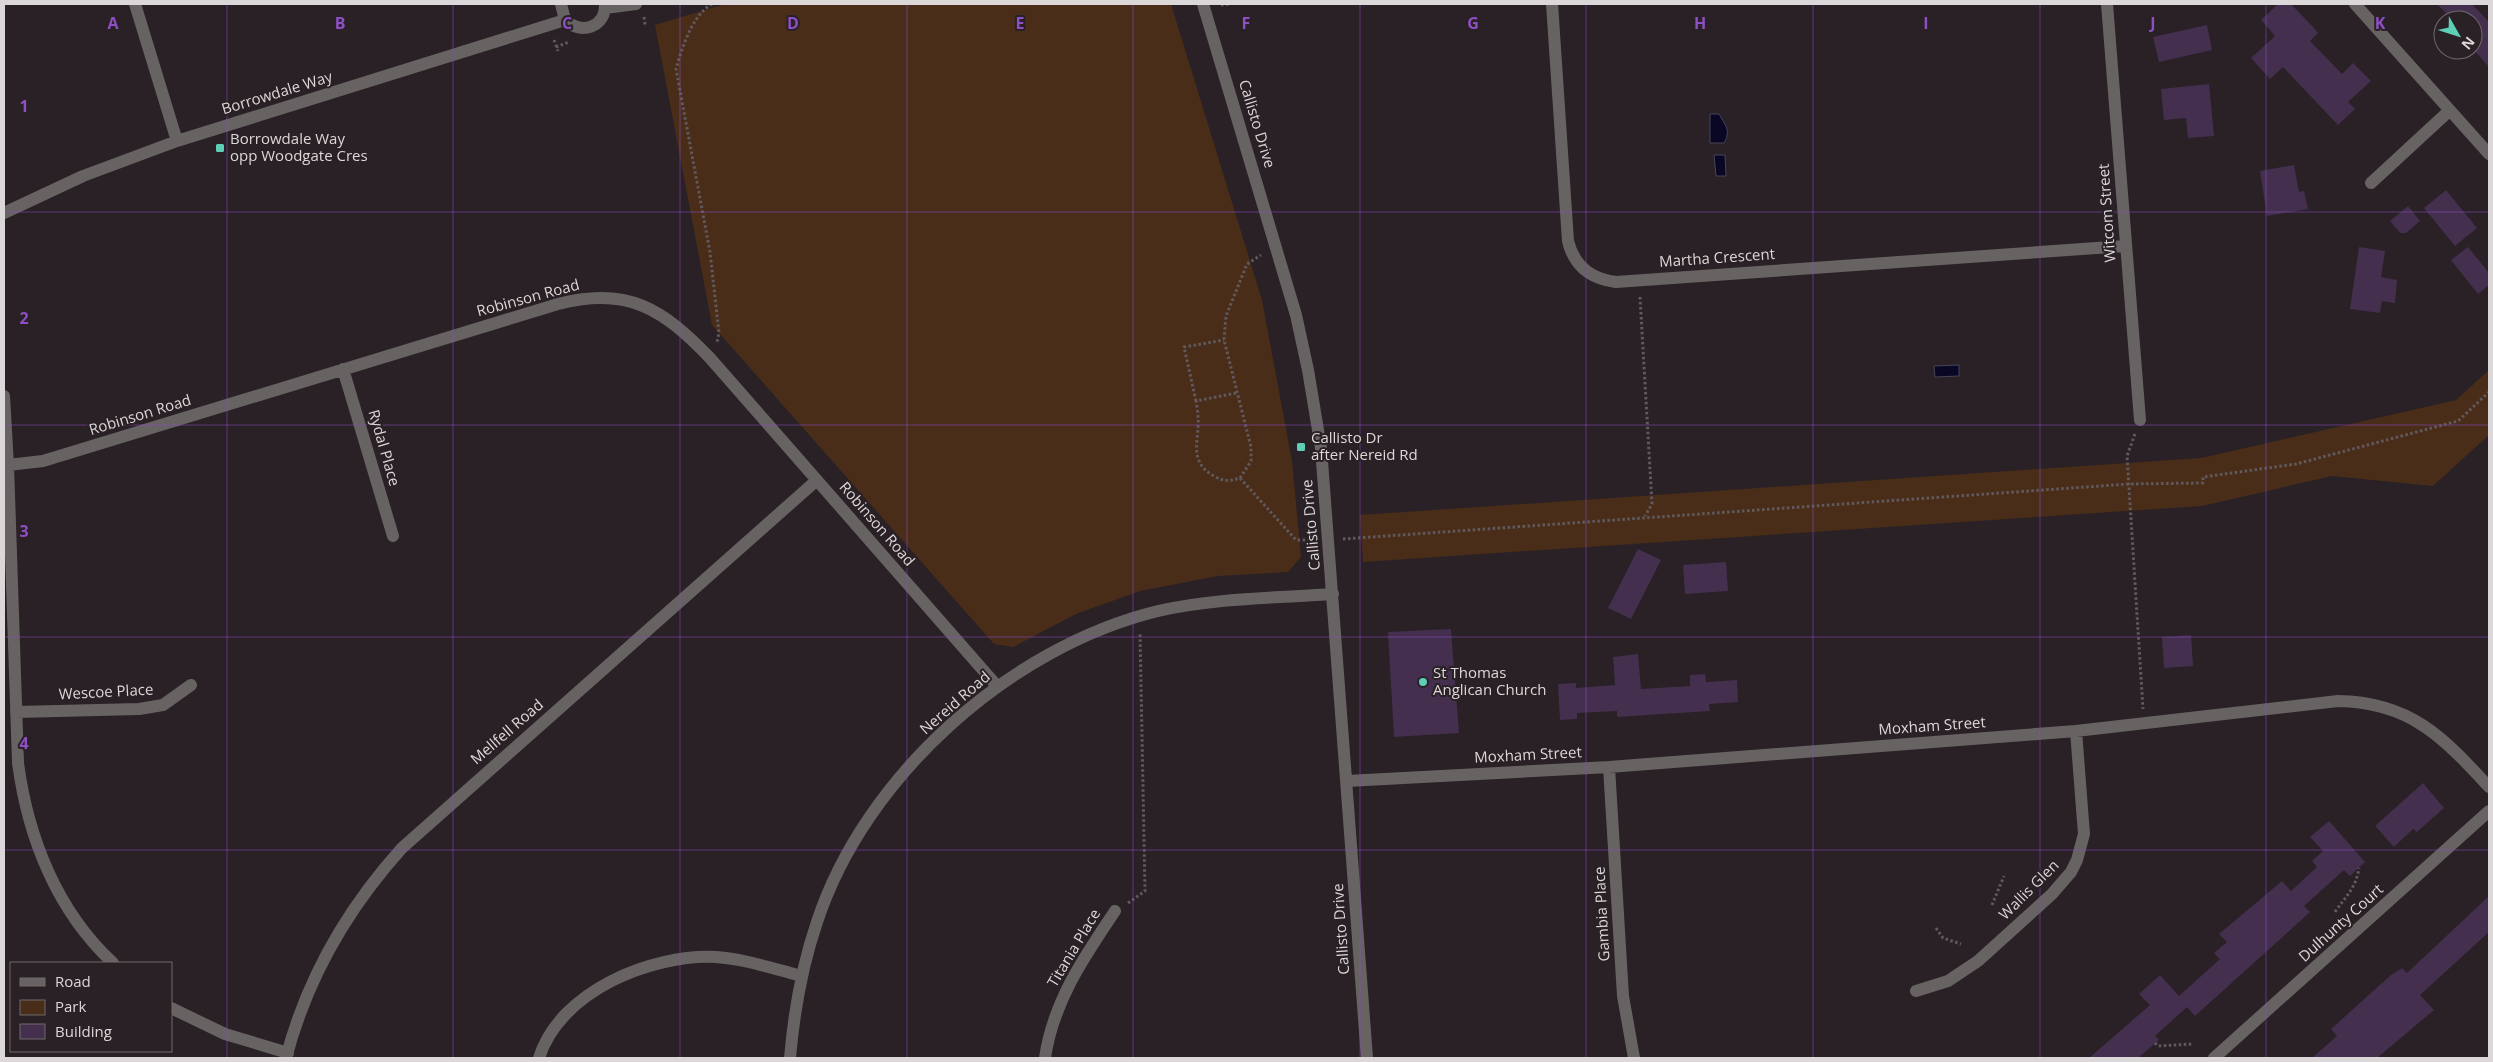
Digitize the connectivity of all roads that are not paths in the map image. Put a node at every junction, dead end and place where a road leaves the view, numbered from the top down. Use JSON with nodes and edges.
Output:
{"nodes":[{"id":1,"x":134,"y":4,"type":"edge"},
{"id":2,"x":561,"y":4,"type":"edge"},
{"id":3,"x":636,"y":4,"type":"edge"},
{"id":4,"x":1203,"y":4,"type":"edge"},
{"id":5,"x":1552,"y":4,"type":"edge"},
{"id":6,"x":2107,"y":4,"type":"edge"},
{"id":7,"x":2355,"y":4,"type":"edge"},
{"id":8,"x":605,"y":6,"type":"edge"},
{"id":9,"x":564,"y":20,"type":"junction"},
{"id":10,"x":2449,"y":110,"type":"junction"},
{"id":11,"x":177,"y":141,"type":"junction"},
{"id":12,"x":2489,"y":154,"type":"edge"},
{"id":13,"x":2371,"y":183,"type":"dead end"},
{"id":14,"x":4,"y":213,"type":"edge"},
{"id":15,"x":2125,"y":246,"type":"junction"},
{"id":16,"x":343,"y":369,"type":"junction"},
{"id":17,"x":4,"y":396,"type":"edge"},
{"id":18,"x":2140,"y":420,"type":"road end"},
{"id":19,"x":8,"y":465,"type":"junction"},
{"id":20,"x":817,"y":480,"type":"junction"},
{"id":21,"x":393,"y":536,"type":"dead end"},
{"id":22,"x":1333,"y":594,"type":"junction"},
{"id":23,"x":8,"y":616,"type":"edge"},
{"id":24,"x":190,"y":685,"type":"dead end"},
{"id":25,"x":997,"y":686,"type":"junction"},
{"id":26,"x":16,"y":712,"type":"junction"},
{"id":27,"x":2076,"y":731,"type":"junction"},
{"id":28,"x":1609,"y":766,"type":"junction"},
{"id":29,"x":1347,"y":781,"type":"junction"},
{"id":30,"x":2489,"y":787,"type":"edge"},
{"id":31,"x":2489,"y":811,"type":"edge"},
{"id":32,"x":1115,"y":911,"type":"road end"},
{"id":33,"x":112,"y":962,"type":"edge"},
{"id":34,"x":802,"y":976,"type":"junction"},
{"id":35,"x":1916,"y":990,"type":"dead end"},
{"id":36,"x":172,"y":1008,"type":"edge"},
{"id":37,"x":287,"y":1056,"type":"edge"},
{"id":38,"x":539,"y":1058,"type":"edge"},
{"id":39,"x":790,"y":1058,"type":"edge"},
{"id":40,"x":1045,"y":1058,"type":"edge"},
{"id":41,"x":1367,"y":1058,"type":"edge"},
{"id":42,"x":1634,"y":1058,"type":"edge"},
{"id":43,"x":2214,"y":1058,"type":"edge"}],
"edges":[{"from":1,"to":11,"type":"street"},
{"from":2,"to":9,"type":"street"},
{"from":3,"to":8,"type":"street"},
{"from":4,"to":22,"type":"street","name":"Callisto Drive"},
{"from":5,"to":15,"type":"street","name":"Martha Crescent"},
{"from":6,"to":15,"type":"street","name":"Witcom Street"},
{"from":7,"to":10,"type":"street"},
{"from":8,"to":9,"type":"street"},
{"from":9,"to":11,"type":"street","name":"Borrowdale Way"},
{"from":10,"to":12,"type":"street"},
{"from":10,"to":13,"type":"street"},
{"from":11,"to":14,"type":"street","name":"Borrowdale Way"},
{"from":15,"to":18,"type":"street","name":"Witcom Street"},
{"from":16,"to":19,"type":"street","name":"Robinson Road"},
{"from":16,"to":20,"type":"street","name":"Robinson Road"},
{"from":16,"to":21,"type":"street","name":"Rydal Place"},
{"from":17,"to":19,"type":"street"},
{"from":19,"to":23,"type":"street"},
{"from":20,"to":25,"type":"street","name":"Robinson Road"},
{"from":20,"to":37,"type":"street","name":"Mellfell Road"},
{"from":22,"to":25,"type":"street","name":"Nereid Road"},
{"from":22,"to":29,"type":"street","name":"Callisto Drive"},
{"from":23,"to":26,"type":"street"},
{"from":24,"to":26,"type":"street","name":"Wescoe Place"},
{"from":25,"to":34,"type":"street","name":"Nereid Road"},
{"from":26,"to":33,"type":"street"},
{"from":27,"to":28,"type":"street","name":"Moxham Street"},
{"from":27,"to":30,"type":"street","name":"Moxham Street"},
{"from":27,"to":35,"type":"street","name":"Wallis Glen"},
{"from":28,"to":29,"type":"street","name":"Moxham Street"},
{"from":28,"to":42,"type":"street","name":"Gambia Place"},
{"from":29,"to":41,"type":"street","name":"Callisto Drive"},
{"from":31,"to":43,"type":"street","name":"Dulhunty Court"},
{"from":32,"to":40,"type":"street","name":"Titania Place"},
{"from":34,"to":38,"type":"street"},
{"from":34,"to":39,"type":"street","name":"Nereid Road"},
{"from":36,"to":37,"type":"street"}]}
